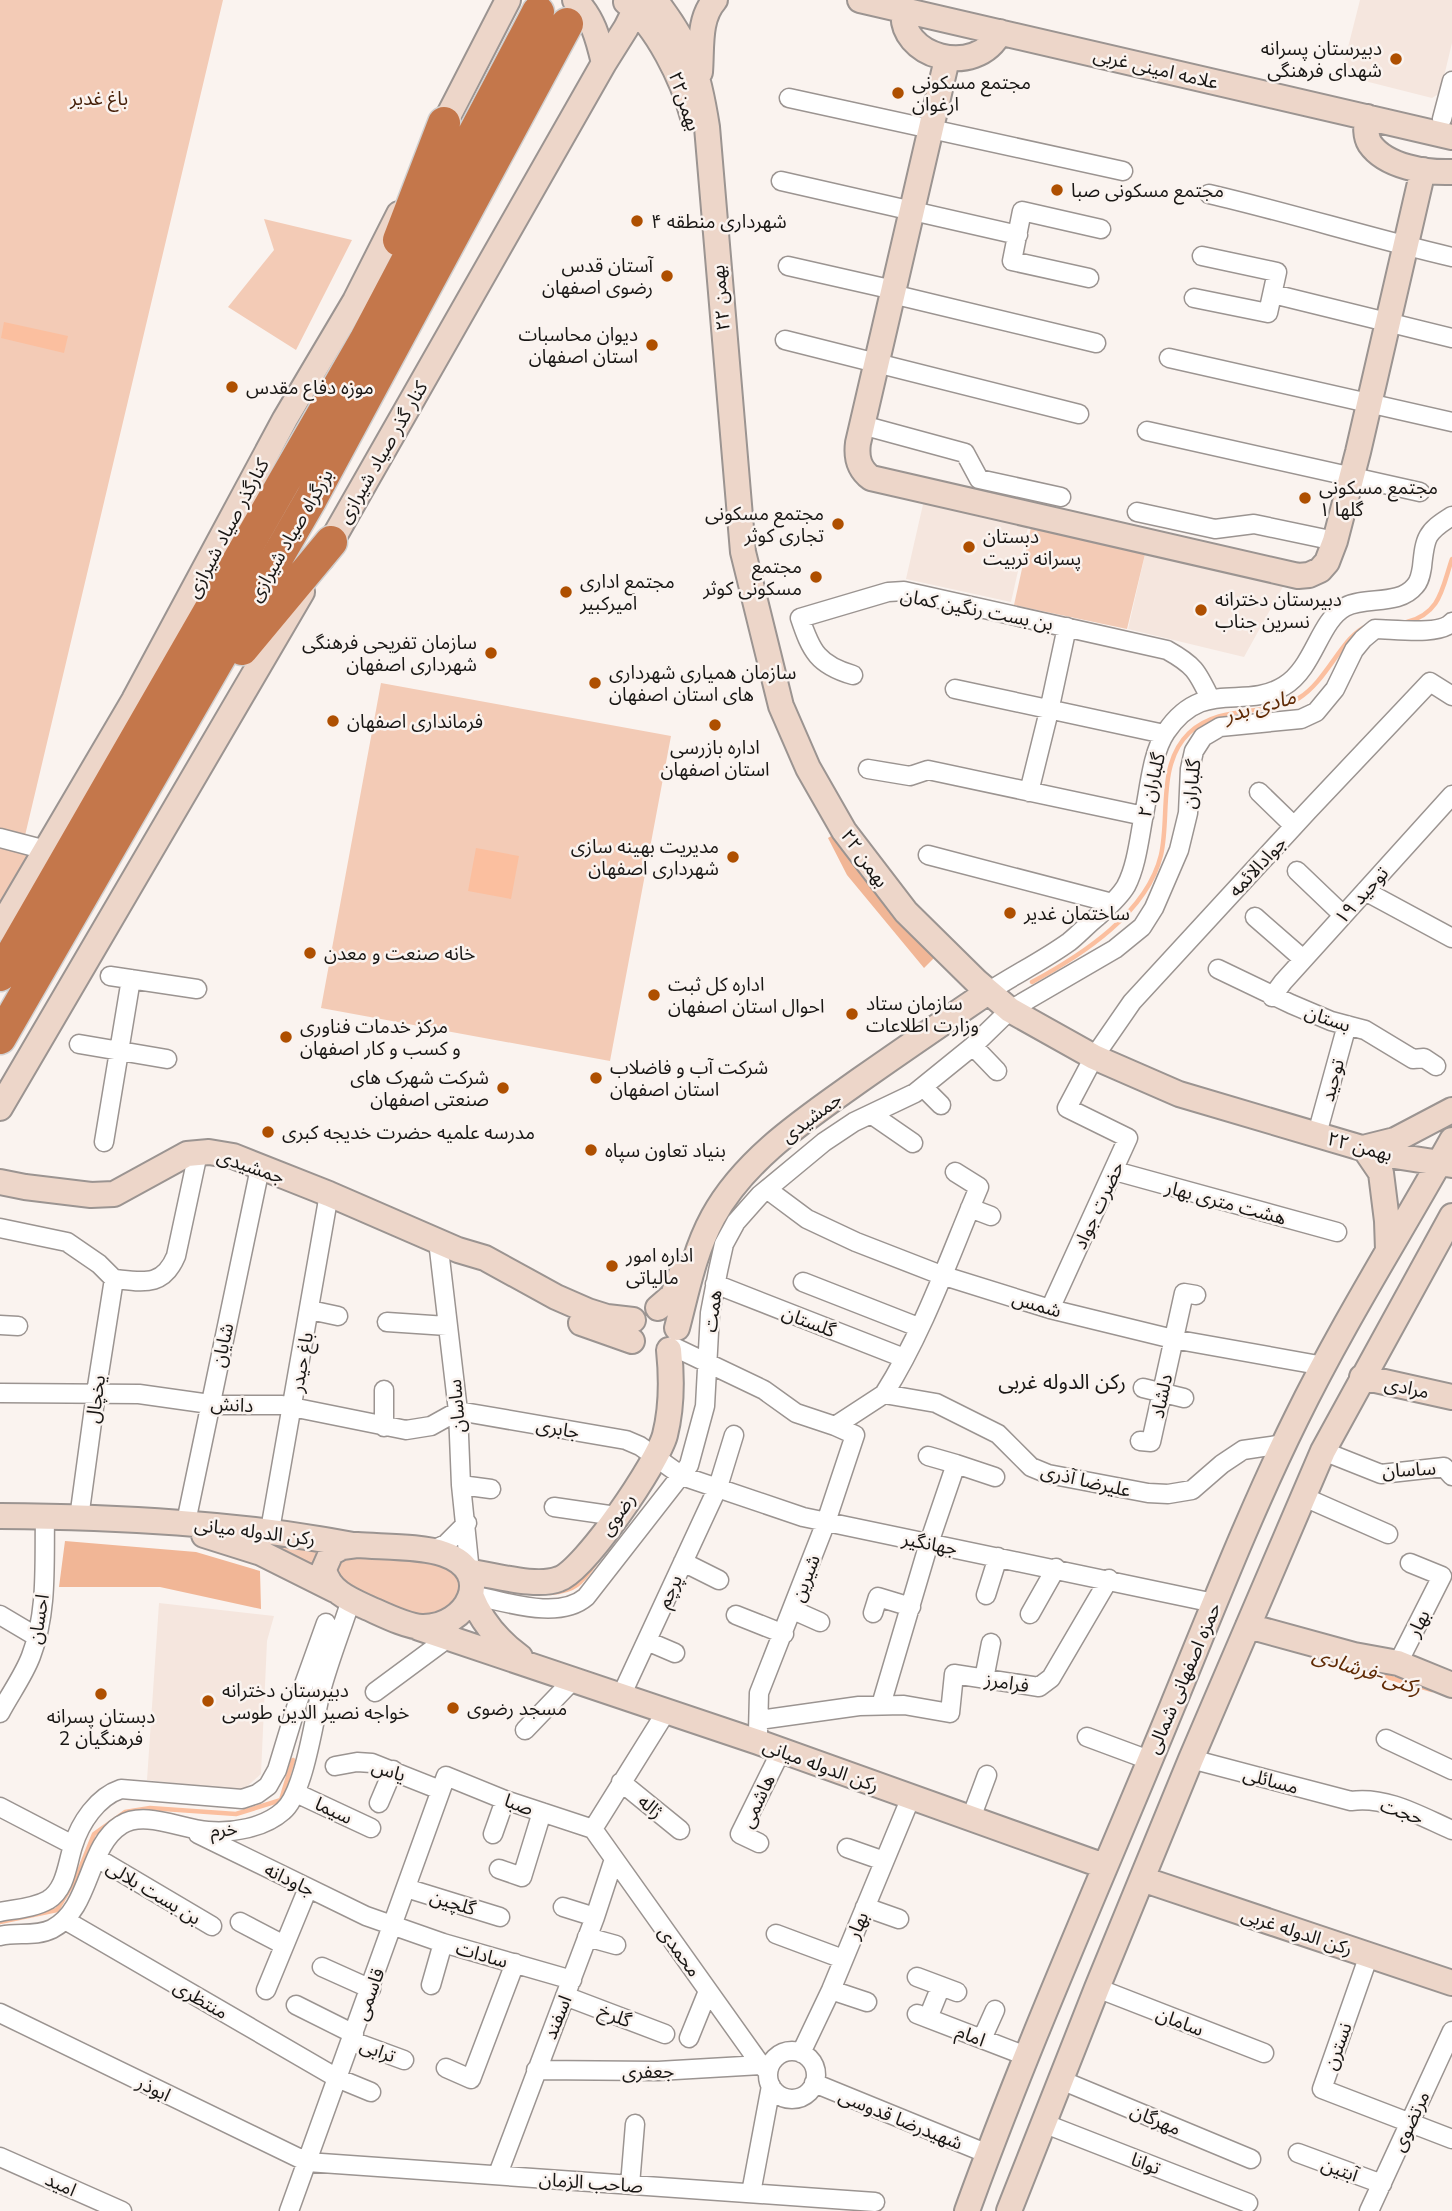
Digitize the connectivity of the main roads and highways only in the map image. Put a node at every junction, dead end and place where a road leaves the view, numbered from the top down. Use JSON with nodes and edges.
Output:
{"nodes":[{"id":1,"x":508,"y":0,"type":"edge"},
{"id":2,"x":666,"y":0,"type":"edge"},
{"id":3,"x":715,"y":0,"type":"edge"},
{"id":4,"x":860,"y":0,"type":"edge"},
{"id":5,"x":638,"y":2,"type":"edge"},
{"id":6,"x":914,"y":5,"type":"edge"},
{"id":7,"x":538,"y":12,"type":"dead end"},
{"id":8,"x":571,"y":12,"type":"edge"},
{"id":9,"x":1000,"y":32,"type":"junction"},
{"id":10,"x":683,"y":41,"type":"junction"},
{"id":11,"x":947,"y":59,"type":"junction"},
{"id":12,"x":604,"y":63,"type":"junction"},
{"id":13,"x":675,"y":68,"type":"junction"},
{"id":14,"x":699,"y":80,"type":"junction"},
{"id":15,"x":1367,"y":117,"type":"junction"},
{"id":16,"x":444,"y":123,"type":"junction"},
{"id":17,"x":1449,"y":126,"type":"edge"},
{"id":18,"x":1423,"y":170,"type":"junction"},
{"id":19,"x":1452,"y":172,"type":"edge"},
{"id":20,"x":713,"y":203,"type":"junction"},
{"id":21,"x":331,"y":542,"type":"junction"},
{"id":22,"x":179,"y":667,"type":"junction"},
{"id":23,"x":187,"y":715,"type":"junction"},
{"id":24,"x":0,"y":928,"type":"edge"},
{"id":25,"x":0,"y":975,"type":"edge"},
{"id":26,"x":982,"y":987,"type":"junction"},
{"id":27,"x":0,"y":1038,"type":"edge"},
{"id":28,"x":862,"y":1072,"type":"junction"},
{"id":29,"x":0,"y":1108,"type":"edge"},
{"id":30,"x":1452,"y":1110,"type":"edge"},
{"id":31,"x":1452,"y":1140,"type":"edge"},
{"id":32,"x":1364,"y":1148,"type":"junction"},
{"id":33,"x":1446,"y":1164,"type":"edge"},
{"id":34,"x":0,"y":1182,"type":"edge"},
{"id":35,"x":1451,"y":1220,"type":"edge"},
{"id":36,"x":1388,"y":1250,"type":"junction"},
{"id":37,"x":1373,"y":1275,"type":"junction"},
{"id":38,"x":1410,"y":1292,"type":"junction"},
{"id":39,"x":658,"y":1308,"type":"junction"},
{"id":40,"x":632,"y":1331,"type":"junction"},
{"id":41,"x":673,"y":1342,"type":"junction"},
{"id":42,"x":1362,"y":1377,"type":"junction"},
{"id":43,"x":1452,"y":1397,"type":"edge"},
{"id":44,"x":0,"y":1516,"type":"edge"},
{"id":45,"x":152,"y":1521,"type":"junction"},
{"id":46,"x":280,"y":1531,"type":"junction"},
{"id":47,"x":357,"y":1545,"type":"junction"},
{"id":48,"x":279,"y":1560,"type":"junction"},
{"id":49,"x":470,"y":1583,"type":"junction"},
{"id":50,"x":343,"y":1595,"type":"junction"},
{"id":51,"x":1248,"y":1626,"type":"junction"},
{"id":52,"x":419,"y":1628,"type":"junction"},
{"id":53,"x":1194,"y":1653,"type":"junction"},
{"id":54,"x":535,"y":1667,"type":"junction"},
{"id":55,"x":1226,"y":1678,"type":"junction"},
{"id":56,"x":1452,"y":1685,"type":"edge"},
{"id":57,"x":1172,"y":1708,"type":"junction"},
{"id":58,"x":1207,"y":1723,"type":"junction"},
{"id":59,"x":1104,"y":1866,"type":"junction"},
{"id":60,"x":1142,"y":1879,"type":"junction"},
{"id":61,"x":1452,"y":1983,"type":"edge"},
{"id":62,"x":967,"y":2211,"type":"edge"},
{"id":63,"x":1009,"y":2211,"type":"edge"}],
"edges":[{"from":1,"to":16,"type":"main road","name":"کنارگذر صیاد شیرازی"},
{"from":2,"to":10,"type":"main road"},
{"from":3,"to":14,"type":"main road"},
{"from":4,"to":6,"type":"main road","name":"علامه امینی غربی"},
{"from":5,"to":10,"type":"main road"},
{"from":5,"to":12,"type":"main road","name":"کنار گذر صیاد شیرازی"},
{"from":5,"to":13,"type":"main road","name":"۲۲بهمن"},
{"from":6,"to":9,"type":"main road","name":"علامه امینی غربی"},
{"from":6,"to":11,"type":"main road"},
{"from":6,"to":17,"type":"main road","name":"علامه امینی غربی"},
{"from":7,"to":22,"type":"highway","name":"بزرگراه صیاد شیرازی"},
{"from":8,"to":12,"type":"main road"},
{"from":8,"to":23,"type":"highway","name":"بزرگراه صیاد شیرازی"},
{"from":9,"to":11,"type":"main road"},
{"from":9,"to":15,"type":"main road","name":"علامه امینی غربی"},
{"from":10,"to":14,"type":"main road"},
{"from":11,"to":18,"type":"main road"},
{"from":12,"to":13,"type":"main road"},
{"from":12,"to":21,"type":"main road","name":"کنار گذر صیاد شیرازی"},
{"from":13,"to":20,"type":"main road","name":"۲۲بهمن"},
{"from":14,"to":20,"type":"main road"},
{"from":15,"to":17,"type":"main road","name":"علامه امینی غربی"},
{"from":15,"to":18,"type":"main road"},
{"from":16,"to":22,"type":"highway"},
{"from":16,"to":24,"type":"main road","name":"کنارگذر صیاد شیرازی"},
{"from":18,"to":19,"type":"main road"},
{"from":20,"to":26,"type":"main road","name":"۲۲ بهمن"},
{"from":21,"to":23,"type":"highway"},
{"from":21,"to":29,"type":"main road","name":"کنار گذر صیاد شیرازی"},
{"from":22,"to":25,"type":"highway","name":"بزرگراه صیاد شیرازی"},
{"from":23,"to":27,"type":"highway","name":"بزرگراه صیاد شیرازی"},
{"from":26,"to":28,"type":"main road","name":"جمشیدی"},
{"from":26,"to":32,"type":"main road","name":"۲۲ بهمن"},
{"from":28,"to":39,"type":"main road","name":"جمشیدی"},
{"from":28,"to":41,"type":"main road","name":"جمشیدی"},
{"from":30,"to":32,"type":"main road"},
{"from":31,"to":33,"type":"main road","name":"حمزه اصفهانی شمالی"},
{"from":32,"to":33,"type":"main road","name":"۲۲ بهمن"},
{"from":32,"to":36,"type":"main road"},
{"from":33,"to":36,"type":"main road","name":"حمزه اصفهانی شمالی"},
{"from":34,"to":40,"type":"main road","name":"جمشیدی"},
{"from":35,"to":38,"type":"main road","name":"حمزه اصفهانی شمالی"},
{"from":36,"to":37,"type":"main road","name":"حمزه اصفهانی شمالی"},
{"from":37,"to":38,"type":"main road"},
{"from":37,"to":53,"type":"main road","name":"حمزه اصفهانی شمالی"},
{"from":38,"to":42,"type":"main road","name":"حمزه اصفهانی شمالی"},
{"from":39,"to":40,"type":"main road"},
{"from":39,"to":41,"type":"main road"},
{"from":40,"to":41,"type":"main road"},
{"from":41,"to":49,"type":"main road","name":"رضوی"},
{"from":42,"to":43,"type":"main road","name":"مرادی"},
{"from":42,"to":51,"type":"main road","name":"حمزه اصفهانی شمالی"},
{"from":44,"to":45,"type":"main road","name":"رکن الدوله میانی"},
{"from":45,"to":46,"type":"main road","name":"رکن الدوله میانی"},
{"from":45,"to":48,"type":"main road","name":"رکن الدوله میانی"},
{"from":46,"to":47,"type":"main road","name":"رکن الدوله میانی"},
{"from":46,"to":48,"type":"main road"},
{"from":47,"to":49,"type":"main road","name":"رکن الدوله میانی"},
{"from":47,"to":50,"type":"main road"},
{"from":48,"to":50,"type":"main road","name":"رکن الدوله میانی"},
{"from":49,"to":52,"type":"main road"},
{"from":49,"to":54,"type":"main road","name":"رکن الدوله میانی"},
{"from":50,"to":52,"type":"main road","name":"رکن الدوله میانی"},
{"from":51,"to":55,"type":"main road","name":"حمزه اصفهانی شمالی"},
{"from":51,"to":56,"type":"main road"},
{"from":52,"to":54,"type":"main road","name":"رکن الدوله میانی"},
{"from":53,"to":55,"type":"main road"},
{"from":53,"to":57,"type":"main road","name":"حمزه اصفهانی شمالی"},
{"from":54,"to":59,"type":"main road","name":"رکن الدوله میانی"},
{"from":55,"to":58,"type":"main road","name":"حمزه اصفهانی شمالی"},
{"from":57,"to":58,"type":"main road"},
{"from":57,"to":59,"type":"main road","name":"حمزه اصفهانی شمالی"},
{"from":58,"to":60,"type":"main road","name":"حمزه اصفهانی شمالی"},
{"from":59,"to":62,"type":"main road","name":"حمزه اصفهانی شمالی"},
{"from":60,"to":61,"type":"main road","name":"رکن الدوله غربی"},
{"from":60,"to":63,"type":"main road","name":"حمزه اصفهانی شمالی"}]}
